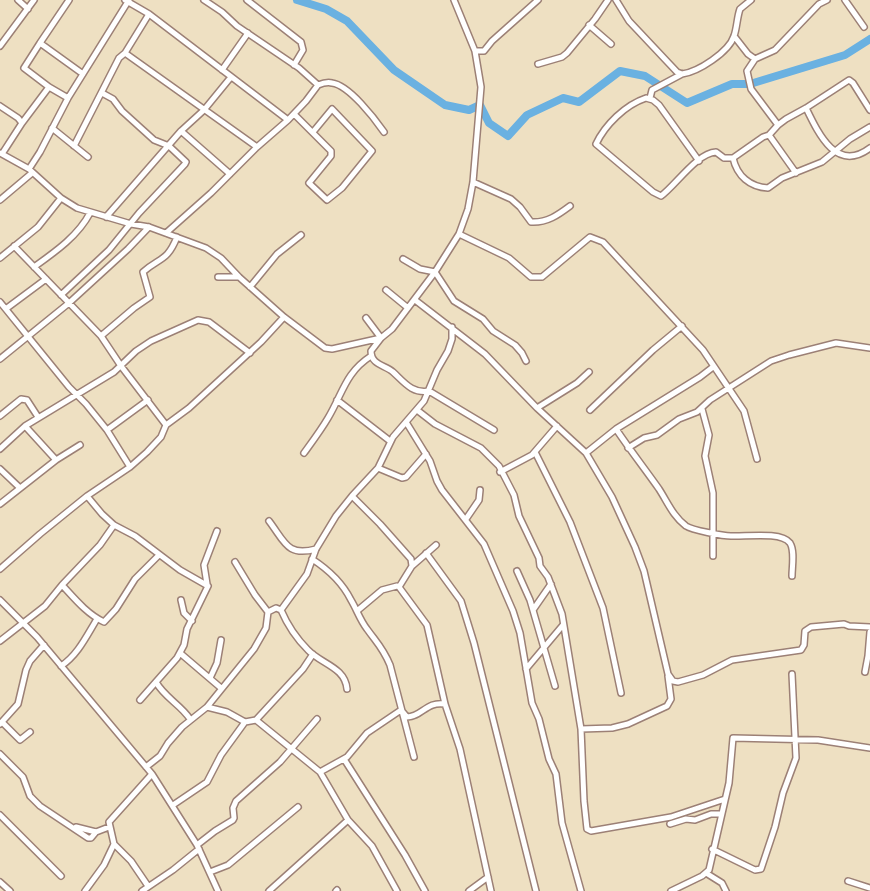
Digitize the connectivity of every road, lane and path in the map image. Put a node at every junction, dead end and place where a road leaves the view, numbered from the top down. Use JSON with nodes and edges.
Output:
{"nodes":[{"id":1,"x":18,"y":0,"type":"edge"},
{"id":2,"x":34,"y":0,"type":"edge"},
{"id":3,"x":69,"y":0,"type":"edge"},
{"id":4,"x":204,"y":0,"type":"edge"},
{"id":5,"x":247,"y":0,"type":"edge"},
{"id":6,"x":463,"y":0,"type":"edge"},
{"id":7,"x":538,"y":0,"type":"edge"},
{"id":8,"x":608,"y":0,"type":"edge"},
{"id":9,"x":616,"y":0,"type":"edge"},
{"id":10,"x":827,"y":0,"type":"edge"},
{"id":11,"x":844,"y":0,"type":"edge"},
{"id":12,"x":127,"y":1,"type":"edge"},
{"id":13,"x":747,"y":1,"type":"edge"},
{"id":14,"x":455,"y":3,"type":"edge"},
{"id":15,"x":28,"y":9,"type":"junction"},
{"id":16,"x":149,"y":14,"type":"junction"},
{"id":17,"x":589,"y":25,"type":"junction"},
{"id":18,"x":864,"y":27,"type":"dead end"},
{"id":19,"x":248,"y":33,"type":"junction"},
{"id":20,"x":734,"y":36,"type":"junction"},
{"id":21,"x":39,"y":43,"type":"junction"},
{"id":22,"x":611,"y":44,"type":"dead end"},
{"id":23,"x":0,"y":46,"type":"edge"},
{"id":24,"x":475,"y":51,"type":"junction"},
{"id":25,"x":125,"y":53,"type":"junction"},
{"id":26,"x":755,"y":59,"type":"junction"},
{"id":27,"x":294,"y":64,"type":"junction"},
{"id":28,"x":538,"y":64,"type":"dead end"},
{"id":29,"x":222,"y":70,"type":"junction"},
{"id":30,"x":83,"y":74,"type":"junction"},
{"id":31,"x":682,"y":74,"type":"junction"},
{"id":32,"x":231,"y":77,"type":"junction"},
{"id":33,"x":318,"y":85,"type":"junction"},
{"id":34,"x":49,"y":87,"type":"junction"},
{"id":35,"x":102,"y":93,"type":"junction"},
{"id":36,"x":68,"y":98,"type":"junction"},
{"id":37,"x":650,"y":98,"type":"junction"},
{"id":38,"x":0,"y":106,"type":"edge"},
{"id":39,"x":806,"y":108,"type":"junction"},
{"id":40,"x":204,"y":110,"type":"junction"},
{"id":41,"x":870,"y":110,"type":"edge"},
{"id":42,"x":294,"y":114,"type":"junction"},
{"id":43,"x":288,"y":120,"type":"junction"},
{"id":44,"x":22,"y":123,"type":"junction"},
{"id":45,"x":778,"y":125,"type":"junction"},
{"id":46,"x":870,"y":127,"type":"edge"},
{"id":47,"x":52,"y":128,"type":"junction"},
{"id":48,"x":312,"y":129,"type":"junction"},
{"id":49,"x":182,"y":131,"type":"junction"},
{"id":50,"x":384,"y":132,"type":"dead end"},
{"id":51,"x":769,"y":135,"type":"junction"},
{"id":52,"x":74,"y":146,"type":"junction"},
{"id":53,"x":169,"y":146,"type":"junction"},
{"id":54,"x":257,"y":147,"type":"junction"},
{"id":55,"x":870,"y":148,"type":"edge"},
{"id":56,"x":834,"y":152,"type":"junction"},
{"id":57,"x":1,"y":154,"type":"edge"},
{"id":58,"x":88,"y":158,"type":"dead end"},
{"id":59,"x":733,"y":158,"type":"junction"},
{"id":60,"x":699,"y":161,"type":"junction"},
{"id":61,"x":30,"y":171,"type":"junction"},
{"id":62,"x":796,"y":173,"type":"junction"},
{"id":63,"x":230,"y":174,"type":"junction"},
{"id":64,"x":473,"y":182,"type":"junction"},
{"id":65,"x":61,"y":198,"type":"junction"},
{"id":66,"x":0,"y":200,"type":"edge"},
{"id":67,"x":570,"y":206,"type":"dead end"},
{"id":68,"x":90,"y":213,"type":"junction"},
{"id":69,"x":106,"y":217,"type":"junction"},
{"id":70,"x":131,"y":224,"type":"junction"},
{"id":71,"x":149,"y":227,"type":"junction"},
{"id":72,"x":166,"y":233,"type":"junction"},
{"id":73,"x":459,"y":234,"type":"junction"},
{"id":74,"x":301,"y":235,"type":"dead end"},
{"id":75,"x":177,"y":237,"type":"junction"},
{"id":76,"x":14,"y":246,"type":"junction"},
{"id":77,"x":0,"y":258,"type":"edge"},
{"id":78,"x":404,"y":259,"type":"dead end"},
{"id":79,"x":34,"y":267,"type":"junction"},
{"id":80,"x":435,"y":272,"type":"junction"},
{"id":81,"x":218,"y":277,"type":"dead end"},
{"id":82,"x":238,"y":277,"type":"junction"},
{"id":83,"x":46,"y":279,"type":"junction"},
{"id":84,"x":250,"y":287,"type":"junction"},
{"id":85,"x":386,"y":290,"type":"dead end"},
{"id":86,"x":61,"y":295,"type":"junction"},
{"id":87,"x":415,"y":300,"type":"junction"},
{"id":88,"x":0,"y":302,"type":"edge"},
{"id":89,"x":69,"y":303,"type":"junction"},
{"id":90,"x":7,"y":308,"type":"junction"},
{"id":91,"x":408,"y":308,"type":"junction"},
{"id":92,"x":284,"y":317,"type":"junction"},
{"id":93,"x":366,"y":318,"type":"dead end"},
{"id":94,"x":682,"y":326,"type":"junction"},
{"id":95,"x":452,"y":327,"type":"junction"},
{"id":96,"x":28,"y":336,"type":"junction"},
{"id":97,"x":101,"y":336,"type":"junction"},
{"id":98,"x":381,"y":338,"type":"junction"},
{"id":99,"x":870,"y":348,"type":"edge"},
{"id":100,"x":250,"y":353,"type":"junction"},
{"id":101,"x":371,"y":356,"type":"junction"},
{"id":102,"x":0,"y":359,"type":"edge"},
{"id":103,"x":526,"y":361,"type":"dead end"},
{"id":104,"x":121,"y":366,"type":"junction"},
{"id":105,"x":713,"y":367,"type":"junction"},
{"id":106,"x":590,"y":372,"type":"dead end"},
{"id":107,"x":728,"y":389,"type":"junction"},
{"id":108,"x":429,"y":391,"type":"junction"},
{"id":109,"x":78,"y":395,"type":"junction"},
{"id":110,"x":148,"y":400,"type":"junction"},
{"id":111,"x":337,"y":400,"type":"junction"},
{"id":112,"x":537,"y":408,"type":"junction"},
{"id":113,"x":702,"y":409,"type":"junction"},
{"id":114,"x":417,"y":410,"type":"junction"},
{"id":115,"x":590,"y":410,"type":"dead end"},
{"id":116,"x":0,"y":416,"type":"edge"},
{"id":117,"x":38,"y":417,"type":"junction"},
{"id":118,"x":406,"y":422,"type":"junction"},
{"id":119,"x":166,"y":425,"type":"junction"},
{"id":120,"x":25,"y":426,"type":"junction"},
{"id":121,"x":557,"y":426,"type":"junction"},
{"id":122,"x":616,"y":429,"type":"junction"},
{"id":123,"x":107,"y":430,"type":"junction"},
{"id":124,"x":494,"y":430,"type":"dead end"},
{"id":125,"x":390,"y":441,"type":"junction"},
{"id":126,"x":80,"y":445,"type":"dead end"},
{"id":127,"x":0,"y":448,"type":"edge"},
{"id":128,"x":628,"y":448,"type":"junction"},
{"id":129,"x":535,"y":452,"type":"junction"},
{"id":130,"x":304,"y":453,"type":"dead end"},
{"id":131,"x":586,"y":453,"type":"junction"},
{"id":132,"x":426,"y":454,"type":"junction"},
{"id":133,"x":757,"y":459,"type":"dead end"},
{"id":134,"x":56,"y":460,"type":"junction"},
{"id":135,"x":130,"y":467,"type":"junction"},
{"id":136,"x":378,"y":468,"type":"junction"},
{"id":137,"x":0,"y":470,"type":"edge"},
{"id":138,"x":500,"y":472,"type":"junction"},
{"id":139,"x":20,"y":488,"type":"junction"},
{"id":140,"x":480,"y":490,"type":"dead end"},
{"id":141,"x":87,"y":496,"type":"junction"},
{"id":142,"x":352,"y":496,"type":"junction"},
{"id":143,"x":0,"y":504,"type":"edge"},
{"id":144,"x":466,"y":519,"type":"junction"},
{"id":145,"x":269,"y":521,"type":"dead end"},
{"id":146,"x":114,"y":525,"type":"junction"},
{"id":147,"x":217,"y":531,"type":"dead end"},
{"id":148,"x":712,"y":532,"type":"junction"},
{"id":149,"x":436,"y":544,"type":"dead end"},
{"id":150,"x":316,"y":549,"type":"junction"},
{"id":151,"x":426,"y":553,"type":"junction"},
{"id":152,"x":159,"y":555,"type":"junction"},
{"id":153,"x":713,"y":556,"type":"dead end"},
{"id":154,"x":312,"y":559,"type":"junction"},
{"id":155,"x":235,"y":562,"type":"dead end"},
{"id":156,"x":412,"y":566,"type":"junction"},
{"id":157,"x":0,"y":569,"type":"edge"},
{"id":158,"x":517,"y":571,"type":"dead end"},
{"id":159,"x":792,"y":576,"type":"dead end"},
{"id":160,"x":207,"y":584,"type":"junction"},
{"id":161,"x":551,"y":584,"type":"junction"},
{"id":162,"x":62,"y":585,"type":"junction"},
{"id":163,"x":397,"y":586,"type":"dead end"},
{"id":164,"x":0,"y":600,"type":"edge"},
{"id":165,"x":181,"y":600,"type":"dead end"},
{"id":166,"x":281,"y":610,"type":"junction"},
{"id":167,"x":533,"y":610,"type":"junction"},
{"id":168,"x":357,"y":611,"type":"junction"},
{"id":169,"x":268,"y":612,"type":"junction"},
{"id":170,"x":97,"y":619,"type":"junction"},
{"id":171,"x":192,"y":621,"type":"junction"},
{"id":172,"x":24,"y":623,"type":"junction"},
{"id":173,"x":563,"y":626,"type":"junction"},
{"id":174,"x":870,"y":629,"type":"edge"},
{"id":175,"x":221,"y":640,"type":"dead end"},
{"id":176,"x":0,"y":641,"type":"edge"},
{"id":177,"x":44,"y":645,"type":"junction"},
{"id":178,"x":544,"y":647,"type":"junction"},
{"id":179,"x":180,"y":653,"type":"junction"},
{"id":180,"x":313,"y":654,"type":"junction"},
{"id":181,"x":61,"y":666,"type":"junction"},
{"id":182,"x":526,"y":669,"type":"junction"},
{"id":183,"x":865,"y":672,"type":"dead end"},
{"id":184,"x":668,"y":674,"type":"junction"},
{"id":185,"x":792,"y":674,"type":"dead end"},
{"id":186,"x":210,"y":678,"type":"junction"},
{"id":187,"x":156,"y":682,"type":"junction"},
{"id":188,"x":555,"y":686,"type":"dead end"},
{"id":189,"x":221,"y":688,"type":"junction"},
{"id":190,"x":347,"y":689,"type":"dead end"},
{"id":191,"x":621,"y":693,"type":"dead end"},
{"id":192,"x":140,"y":700,"type":"dead end"},
{"id":193,"x":445,"y":704,"type":"junction"},
{"id":194,"x":207,"y":707,"type":"junction"},
{"id":195,"x":401,"y":710,"type":"junction"},
{"id":196,"x":318,"y":718,"type":"dead end"},
{"id":197,"x":190,"y":719,"type":"junction"},
{"id":198,"x":256,"y":720,"type":"junction"},
{"id":199,"x":245,"y":722,"type":"junction"},
{"id":200,"x":1,"y":723,"type":"edge"},
{"id":201,"x":581,"y":729,"type":"junction"},
{"id":202,"x":30,"y":732,"type":"dead end"},
{"id":203,"x":796,"y":739,"type":"junction"},
{"id":204,"x":293,"y":748,"type":"junction"},
{"id":205,"x":870,"y":748,"type":"edge"},
{"id":206,"x":0,"y":754,"type":"edge"},
{"id":207,"x":414,"y":757,"type":"dead end"},
{"id":208,"x":344,"y":759,"type":"junction"},
{"id":209,"x":146,"y":767,"type":"junction"},
{"id":210,"x":320,"y":772,"type":"junction"},
{"id":211,"x":152,"y":774,"type":"junction"},
{"id":212,"x":725,"y":799,"type":"junction"},
{"id":213,"x":173,"y":805,"type":"junction"},
{"id":214,"x":298,"y":807,"type":"dead end"},
{"id":215,"x":721,"y":814,"type":"junction"},
{"id":216,"x":0,"y":815,"type":"edge"},
{"id":217,"x":348,"y":820,"type":"junction"},
{"id":218,"x":670,"y":824,"type":"dead end"},
{"id":219,"x":110,"y":827,"type":"junction"},
{"id":220,"x":114,"y":844,"type":"junction"},
{"id":221,"x":198,"y":847,"type":"junction"},
{"id":222,"x":712,"y":849,"type":"junction"},
{"id":223,"x":210,"y":872,"type":"junction"},
{"id":224,"x":706,"y":873,"type":"junction"},
{"id":225,"x":61,"y":876,"type":"dead end"},
{"id":226,"x":488,"y":877,"type":"junction"},
{"id":227,"x":848,"y":881,"type":"dead end"},
{"id":228,"x":0,"y":882,"type":"edge"},
{"id":229,"x":148,"y":886,"type":"junction"},
{"id":230,"x":870,"y":888,"type":"edge"},
{"id":231,"x":10,"y":891,"type":"edge"},
{"id":232,"x":85,"y":891,"type":"edge"},
{"id":233,"x":142,"y":891,"type":"edge"},
{"id":234,"x":218,"y":891,"type":"edge"},
{"id":235,"x":269,"y":891,"type":"edge"},
{"id":236,"x":398,"y":891,"type":"edge"},
{"id":237,"x":425,"y":891,"type":"edge"},
{"id":238,"x":469,"y":891,"type":"edge"},
{"id":239,"x":491,"y":891,"type":"edge"},
{"id":240,"x":536,"y":891,"type":"edge"},
{"id":241,"x":581,"y":891,"type":"edge"},
{"id":242,"x":671,"y":891,"type":"edge"},
{"id":243,"x":726,"y":891,"type":"edge"}],
"edges":[{"from":1,"to":15,"type":"street"},
{"from":2,"to":15,"type":"street"},
{"from":3,"to":21,"type":"street"},
{"from":4,"to":19,"type":"street"},
{"from":5,"to":27,"type":"street"},
{"from":6,"to":14,"type":"street"},
{"from":7,"to":24,"type":"street"},
{"from":8,"to":17,"type":"street"},
{"from":9,"to":31,"type":"street"},
{"from":10,"to":26,"type":"street"},
{"from":11,"to":18,"type":"street"},
{"from":12,"to":16,"type":"street"},
{"from":12,"to":30,"type":"street"},
{"from":13,"to":20,"type":"street"},
{"from":14,"to":24,"type":"street"},
{"from":15,"to":23,"type":"street"},
{"from":16,"to":25,"type":"street"},
{"from":16,"to":29,"type":"street"},
{"from":17,"to":22,"type":"street"},
{"from":17,"to":28,"type":"street"},
{"from":19,"to":27,"type":"street"},
{"from":19,"to":29,"type":"street"},
{"from":20,"to":26,"type":"street"},
{"from":20,"to":31,"type":"street"},
{"from":21,"to":30,"type":"street"},
{"from":21,"to":34,"type":"street"},
{"from":24,"to":64,"type":"street"},
{"from":25,"to":35,"type":"street"},
{"from":25,"to":40,"type":"street"},
{"from":26,"to":45,"type":"street"},
{"from":27,"to":33,"type":"street"},
{"from":29,"to":32,"type":"street"},
{"from":30,"to":36,"type":"street"},
{"from":31,"to":37,"type":"street"},
{"from":32,"to":40,"type":"street"},
{"from":32,"to":43,"type":"street"},
{"from":33,"to":42,"type":"street"},
{"from":33,"to":50,"type":"street"},
{"from":34,"to":36,"type":"street"},
{"from":34,"to":44,"type":"street"},
{"from":35,"to":52,"type":"street"},
{"from":35,"to":53,"type":"street"},
{"from":36,"to":47,"type":"street"},
{"from":37,"to":60,"type":"street"},
{"from":37,"to":60,"type":"street"},
{"from":38,"to":44,"type":"street"},
{"from":39,"to":41,"type":"street"},
{"from":39,"to":45,"type":"street"},
{"from":39,"to":56,"type":"street"},
{"from":40,"to":49,"type":"street"},
{"from":40,"to":54,"type":"street"},
{"from":42,"to":43,"type":"street"},
{"from":42,"to":48,"type":"street"},
{"from":43,"to":54,"type":"street"},
{"from":44,"to":57,"type":"street"},
{"from":45,"to":51,"type":"street"},
{"from":46,"to":56,"type":"street"},
{"from":47,"to":52,"type":"street"},
{"from":47,"to":61,"type":"street"},
{"from":48,"to":48,"type":"street"},
{"from":49,"to":53,"type":"street"},
{"from":49,"to":63,"type":"street"},
{"from":51,"to":59,"type":"street"},
{"from":51,"to":62,"type":"street"},
{"from":52,"to":58,"type":"street"},
{"from":53,"to":69,"type":"street"},
{"from":53,"to":70,"type":"street"},
{"from":54,"to":63,"type":"street"},
{"from":55,"to":56,"type":"street"},
{"from":56,"to":62,"type":"street"},
{"from":57,"to":61,"type":"street"},
{"from":59,"to":60,"type":"street"},
{"from":59,"to":62,"type":"street"},
{"from":61,"to":65,"type":"street"},
{"from":61,"to":66,"type":"street"},
{"from":63,"to":72,"type":"street"},
{"from":64,"to":67,"type":"street"},
{"from":64,"to":73,"type":"street"},
{"from":65,"to":68,"type":"street"},
{"from":65,"to":76,"type":"street"},
{"from":68,"to":69,"type":"street"},
{"from":68,"to":79,"type":"street"},
{"from":69,"to":70,"type":"street"},
{"from":70,"to":71,"type":"street"},
{"from":70,"to":86,"type":"street"},
{"from":71,"to":72,"type":"street"},
{"from":71,"to":89,"type":"street"},
{"from":72,"to":75,"type":"street"},
{"from":73,"to":80,"type":"street"},
{"from":73,"to":94,"type":"street"},
{"from":74,"to":84,"type":"street"},
{"from":75,"to":82,"type":"street"},
{"from":75,"to":97,"type":"street"},
{"from":76,"to":77,"type":"street"},
{"from":76,"to":79,"type":"street"},
{"from":78,"to":80,"type":"street"},
{"from":79,"to":83,"type":"street"},
{"from":80,"to":87,"type":"street"},
{"from":80,"to":103,"type":"street"},
{"from":81,"to":82,"type":"street"},
{"from":82,"to":84,"type":"street"},
{"from":83,"to":86,"type":"street"},
{"from":83,"to":90,"type":"street"},
{"from":84,"to":92,"type":"street"},
{"from":85,"to":91,"type":"street"},
{"from":86,"to":89,"type":"street"},
{"from":87,"to":91,"type":"street"},
{"from":87,"to":95,"type":"street"},
{"from":88,"to":90,"type":"street"},
{"from":89,"to":96,"type":"street"},
{"from":89,"to":97,"type":"street"},
{"from":90,"to":96,"type":"street"},
{"from":91,"to":98,"type":"street"},
{"from":92,"to":98,"type":"street"},
{"from":92,"to":100,"type":"street"},
{"from":93,"to":98,"type":"street"},
{"from":94,"to":105,"type":"street"},
{"from":94,"to":115,"type":"street"},
{"from":95,"to":108,"type":"street"},
{"from":95,"to":112,"type":"street"},
{"from":96,"to":102,"type":"street"},
{"from":96,"to":109,"type":"street"},
{"from":97,"to":104,"type":"street"},
{"from":98,"to":101,"type":"street"},
{"from":99,"to":107,"type":"street"},
{"from":100,"to":104,"type":"street"},
{"from":100,"to":119,"type":"street"},
{"from":101,"to":108,"type":"street"},
{"from":101,"to":111,"type":"street"},
{"from":104,"to":109,"type":"street"},
{"from":104,"to":110,"type":"street"},
{"from":105,"to":107,"type":"street"},
{"from":105,"to":122,"type":"street"},
{"from":106,"to":112,"type":"street"},
{"from":107,"to":113,"type":"street"},
{"from":107,"to":133,"type":"street"},
{"from":108,"to":114,"type":"street"},
{"from":108,"to":124,"type":"street"},
{"from":109,"to":117,"type":"street"},
{"from":109,"to":123,"type":"street"},
{"from":110,"to":119,"type":"street"},
{"from":110,"to":123,"type":"street"},
{"from":111,"to":125,"type":"street"},
{"from":111,"to":130,"type":"street"},
{"from":112,"to":121,"type":"street"},
{"from":113,"to":128,"type":"street"},
{"from":113,"to":148,"type":"street"},
{"from":114,"to":118,"type":"street"},
{"from":114,"to":138,"type":"street"},
{"from":116,"to":117,"type":"street"},
{"from":117,"to":120,"type":"street"},
{"from":118,"to":125,"type":"street"},
{"from":118,"to":132,"type":"street"},
{"from":119,"to":135,"type":"street"},
{"from":120,"to":127,"type":"street"},
{"from":120,"to":134,"type":"street"},
{"from":121,"to":129,"type":"street"},
{"from":121,"to":131,"type":"street"},
{"from":122,"to":128,"type":"street"},
{"from":122,"to":131,"type":"street"},
{"from":123,"to":135,"type":"street"},
{"from":125,"to":136,"type":"street"},
{"from":126,"to":134,"type":"street"},
{"from":128,"to":148,"type":"street"},
{"from":129,"to":138,"type":"street"},
{"from":129,"to":191,"type":"street"},
{"from":131,"to":184,"type":"street"},
{"from":132,"to":136,"type":"street"},
{"from":132,"to":144,"type":"street"},
{"from":134,"to":139,"type":"street"},
{"from":135,"to":141,"type":"street"},
{"from":136,"to":142,"type":"street"},
{"from":137,"to":139,"type":"street"},
{"from":138,"to":161,"type":"street"},
{"from":139,"to":143,"type":"street"},
{"from":140,"to":144,"type":"street"},
{"from":141,"to":146,"type":"street"},
{"from":141,"to":157,"type":"street"},
{"from":142,"to":150,"type":"street"},
{"from":142,"to":156,"type":"street"},
{"from":144,"to":182,"type":"street"},
{"from":145,"to":150,"type":"street"},
{"from":146,"to":152,"type":"street"},
{"from":146,"to":162,"type":"street"},
{"from":147,"to":160,"type":"street"},
{"from":148,"to":153,"type":"street"},
{"from":148,"to":159,"type":"street"},
{"from":149,"to":151,"type":"street"},
{"from":150,"to":154,"type":"street"},
{"from":151,"to":156,"type":"street"},
{"from":151,"to":240,"type":"street"},
{"from":152,"to":160,"type":"street"},
{"from":152,"to":170,"type":"street"},
{"from":154,"to":166,"type":"street"},
{"from":154,"to":168,"type":"street"},
{"from":155,"to":169,"type":"street"},
{"from":156,"to":193,"type":"street"},
{"from":158,"to":167,"type":"street"},
{"from":160,"to":171,"type":"street"},
{"from":161,"to":167,"type":"street"},
{"from":161,"to":173,"type":"street"},
{"from":162,"to":170,"type":"street"},
{"from":162,"to":172,"type":"street"},
{"from":163,"to":168,"type":"street"},
{"from":164,"to":172,"type":"street"},
{"from":165,"to":171,"type":"street"},
{"from":166,"to":169,"type":"street"},
{"from":166,"to":180,"type":"street"},
{"from":167,"to":178,"type":"street"},
{"from":168,"to":195,"type":"street"},
{"from":169,"to":189,"type":"street"},
{"from":170,"to":181,"type":"street"},
{"from":171,"to":179,"type":"street"},
{"from":172,"to":176,"type":"street"},
{"from":172,"to":177,"type":"street"},
{"from":173,"to":178,"type":"street"},
{"from":173,"to":201,"type":"street"},
{"from":174,"to":183,"type":"street"},
{"from":174,"to":184,"type":"street"},
{"from":175,"to":186,"type":"street"},
{"from":177,"to":181,"type":"street"},
{"from":177,"to":200,"type":"street"},
{"from":178,"to":182,"type":"street"},
{"from":178,"to":188,"type":"street"},
{"from":179,"to":186,"type":"street"},
{"from":179,"to":187,"type":"street"},
{"from":180,"to":190,"type":"street"},
{"from":180,"to":198,"type":"street"},
{"from":181,"to":209,"type":"street"},
{"from":182,"to":241,"type":"street"},
{"from":184,"to":201,"type":"street"},
{"from":185,"to":203,"type":"street"},
{"from":186,"to":189,"type":"street"},
{"from":187,"to":192,"type":"street"},
{"from":187,"to":197,"type":"street"},
{"from":189,"to":194,"type":"street"},
{"from":193,"to":195,"type":"street"},
{"from":193,"to":226,"type":"street"},
{"from":194,"to":197,"type":"street"},
{"from":194,"to":199,"type":"street"},
{"from":195,"to":207,"type":"street"},
{"from":195,"to":208,"type":"street"},
{"from":196,"to":204,"type":"street"},
{"from":197,"to":209,"type":"street"},
{"from":198,"to":199,"type":"street"},
{"from":198,"to":204,"type":"street"},
{"from":199,"to":213,"type":"street"},
{"from":200,"to":202,"type":"street"},
{"from":201,"to":212,"type":"street"},
{"from":203,"to":205,"type":"street"},
{"from":203,"to":212,"type":"street"},
{"from":203,"to":222,"type":"street"},
{"from":204,"to":210,"type":"street"},
{"from":204,"to":221,"type":"street"},
{"from":206,"to":219,"type":"street"},
{"from":208,"to":210,"type":"street"},
{"from":208,"to":237,"type":"street"},
{"from":209,"to":211,"type":"street"},
{"from":210,"to":217,"type":"street"},
{"from":211,"to":213,"type":"street"},
{"from":211,"to":219,"type":"street"},
{"from":212,"to":215,"type":"street"},
{"from":213,"to":221,"type":"street"},
{"from":214,"to":223,"type":"street"},
{"from":215,"to":218,"type":"street"},
{"from":215,"to":222,"type":"street"},
{"from":216,"to":225,"type":"street"},
{"from":217,"to":235,"type":"street"},
{"from":217,"to":236,"type":"street"},
{"from":219,"to":220,"type":"street"},
{"from":220,"to":229,"type":"street"},
{"from":220,"to":232,"type":"street"},
{"from":221,"to":223,"type":"street"},
{"from":221,"to":229,"type":"street"},
{"from":222,"to":224,"type":"street"},
{"from":223,"to":234,"type":"street"},
{"from":224,"to":242,"type":"street"},
{"from":224,"to":243,"type":"street"},
{"from":226,"to":238,"type":"street"},
{"from":226,"to":239,"type":"street"},
{"from":227,"to":230,"type":"street"},
{"from":228,"to":231,"type":"street"},
{"from":229,"to":233,"type":"street"}]}
